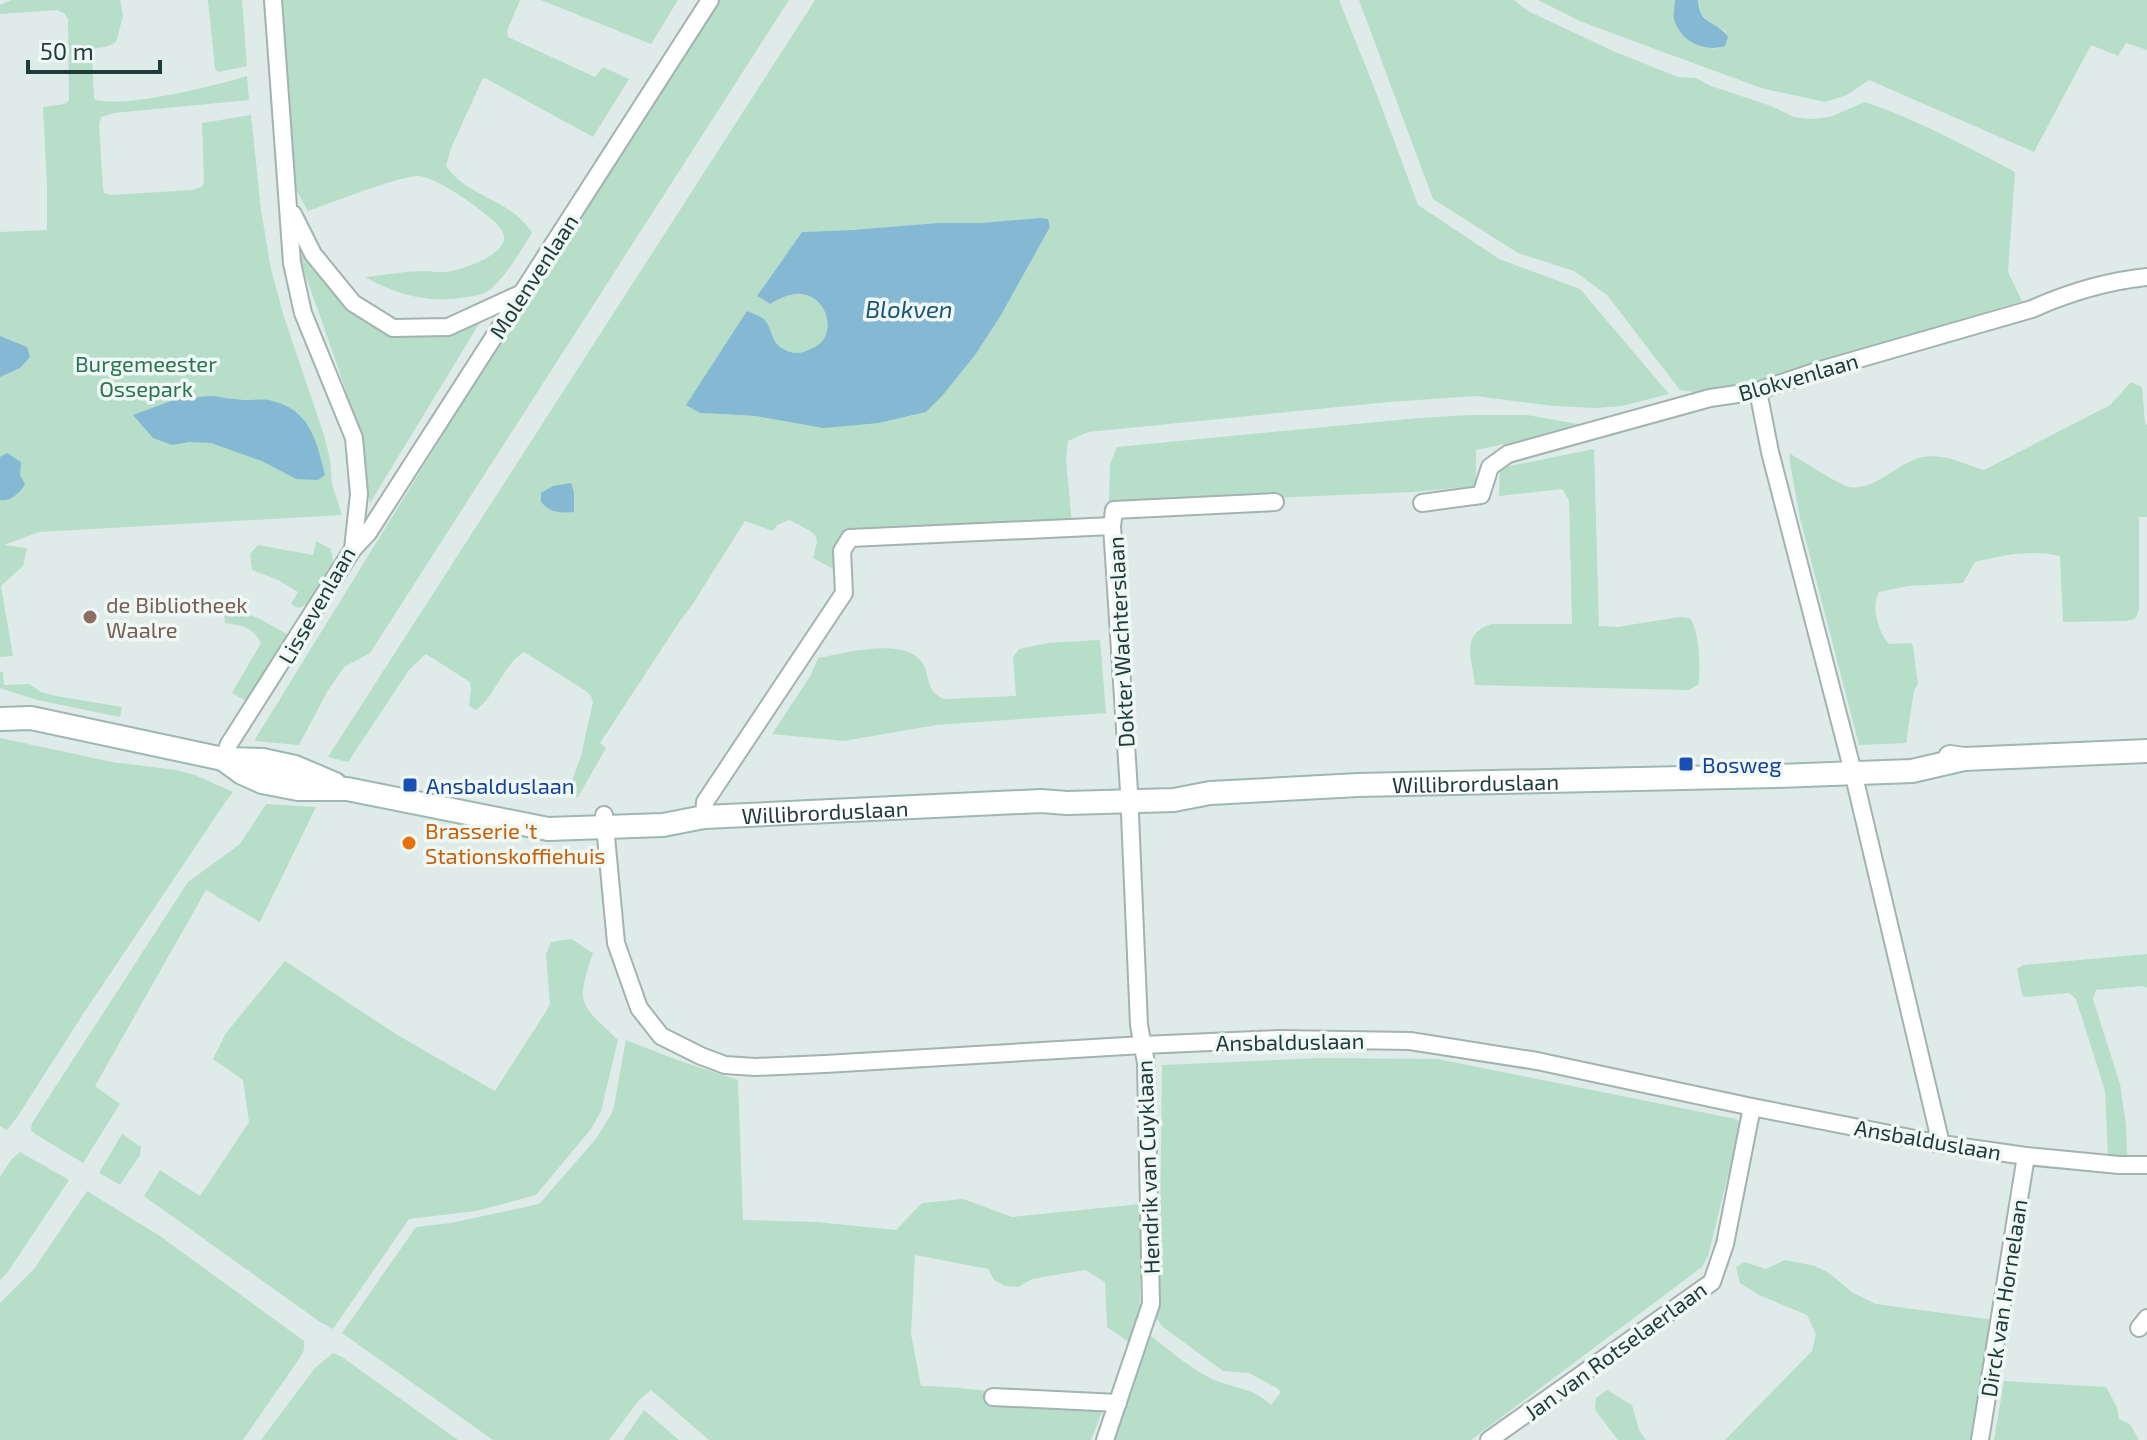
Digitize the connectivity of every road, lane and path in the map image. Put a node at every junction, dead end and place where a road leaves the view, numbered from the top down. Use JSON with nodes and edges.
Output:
{"nodes":[{"id":1,"x":273,"y":0,"type":"edge"},
{"id":2,"x":710,"y":0,"type":"edge"},
{"id":3,"x":288,"y":206,"type":"junction"},
{"id":4,"x":2147,"y":277,"type":"edge"},
{"id":5,"x":521,"y":293,"type":"junction"},
{"id":6,"x":1758,"y":391,"type":"junction"},
{"id":7,"x":1275,"y":502,"type":"dead end"},
{"id":8,"x":1422,"y":503,"type":"dead end"},
{"id":9,"x":1112,"y":526,"type":"junction"},
{"id":10,"x":353,"y":549,"type":"junction"},
{"id":11,"x":0,"y":704,"type":"edge"},
{"id":12,"x":31,"y":718,"type":"junction"},
{"id":13,"x":0,"y":719,"type":"edge"},
{"id":14,"x":2147,"y":751,"type":"edge"},
{"id":15,"x":223,"y":759,"type":"junction"},
{"id":16,"x":1851,"y":766,"type":"junction"},
{"id":17,"x":1129,"y":797,"type":"junction"},
{"id":18,"x":704,"y":817,"type":"junction"},
{"id":19,"x":604,"y":821,"type":"junction"},
{"id":20,"x":1143,"y":1045,"type":"junction"},
{"id":21,"x":1752,"y":1107,"type":"junction"},
{"id":22,"x":1941,"y":1144,"type":"junction"},
{"id":23,"x":2026,"y":1156,"type":"junction"},
{"id":24,"x":2147,"y":1165,"type":"edge"},
{"id":25,"x":993,"y":1397,"type":"dead end"},
{"id":26,"x":1118,"y":1403,"type":"junction"},
{"id":27,"x":1105,"y":1440,"type":"edge"},
{"id":28,"x":1489,"y":1440,"type":"edge"},
{"id":29,"x":1980,"y":1440,"type":"edge"}],
"edges":[{"from":1,"to":3,"type":"street","name":"Lissevenlaan"},
{"from":2,"to":5,"type":"street","name":"Molenvenlaan"},
{"from":3,"to":5,"type":"street","name":"Lissevenlaan"},
{"from":3,"to":10,"type":"street","name":"Lissevenlaan"},
{"from":4,"to":6,"type":"street","name":"Blokvenlaan"},
{"from":5,"to":10,"type":"street","name":"Molenvenlaan"},
{"from":6,"to":8,"type":"street","name":"Blokvenlaan"},
{"from":6,"to":16,"type":"street"},
{"from":7,"to":9,"type":"street","name":"Dokter Wachterslaan"},
{"from":9,"to":17,"type":"street","name":"Dokter Wachterslaan"},
{"from":9,"to":18,"type":"street"},
{"from":10,"to":15,"type":"street","name":"Lissevenlaan"},
{"from":11,"to":12,"type":"main road"},
{"from":12,"to":13,"type":"main road"},
{"from":12,"to":15,"type":"main road","name":"Willibrorduslaan"},
{"from":14,"to":16,"type":"main road","name":"Willibrorduslaan"},
{"from":15,"to":19,"type":"main road","name":"Willibrorduslaan"},
{"from":16,"to":17,"type":"main road","name":"Willibrorduslaan"},
{"from":16,"to":22,"type":"street"},
{"from":17,"to":18,"type":"main road","name":"Willibrorduslaan"},
{"from":17,"to":20,"type":"street","name":"Hendrik van Cuyklaan"},
{"from":18,"to":19,"type":"main road","name":"Willibrorduslaan"},
{"from":19,"to":20,"type":"street","name":"Ansbalduslaan"},
{"from":20,"to":21,"type":"street","name":"Ansbalduslaan"},
{"from":20,"to":26,"type":"street","name":"Hendrik van Cuyklaan"},
{"from":21,"to":22,"type":"street","name":"Ansbalduslaan"},
{"from":21,"to":28,"type":"street","name":"Jan van Rotselaerlaan"},
{"from":22,"to":23,"type":"street","name":"Ansbalduslaan"},
{"from":23,"to":24,"type":"street","name":"Ansbalduslaan"},
{"from":23,"to":29,"type":"street","name":"Dirck van Hornelaan"},
{"from":25,"to":26,"type":"street"},
{"from":26,"to":27,"type":"street"}]}
